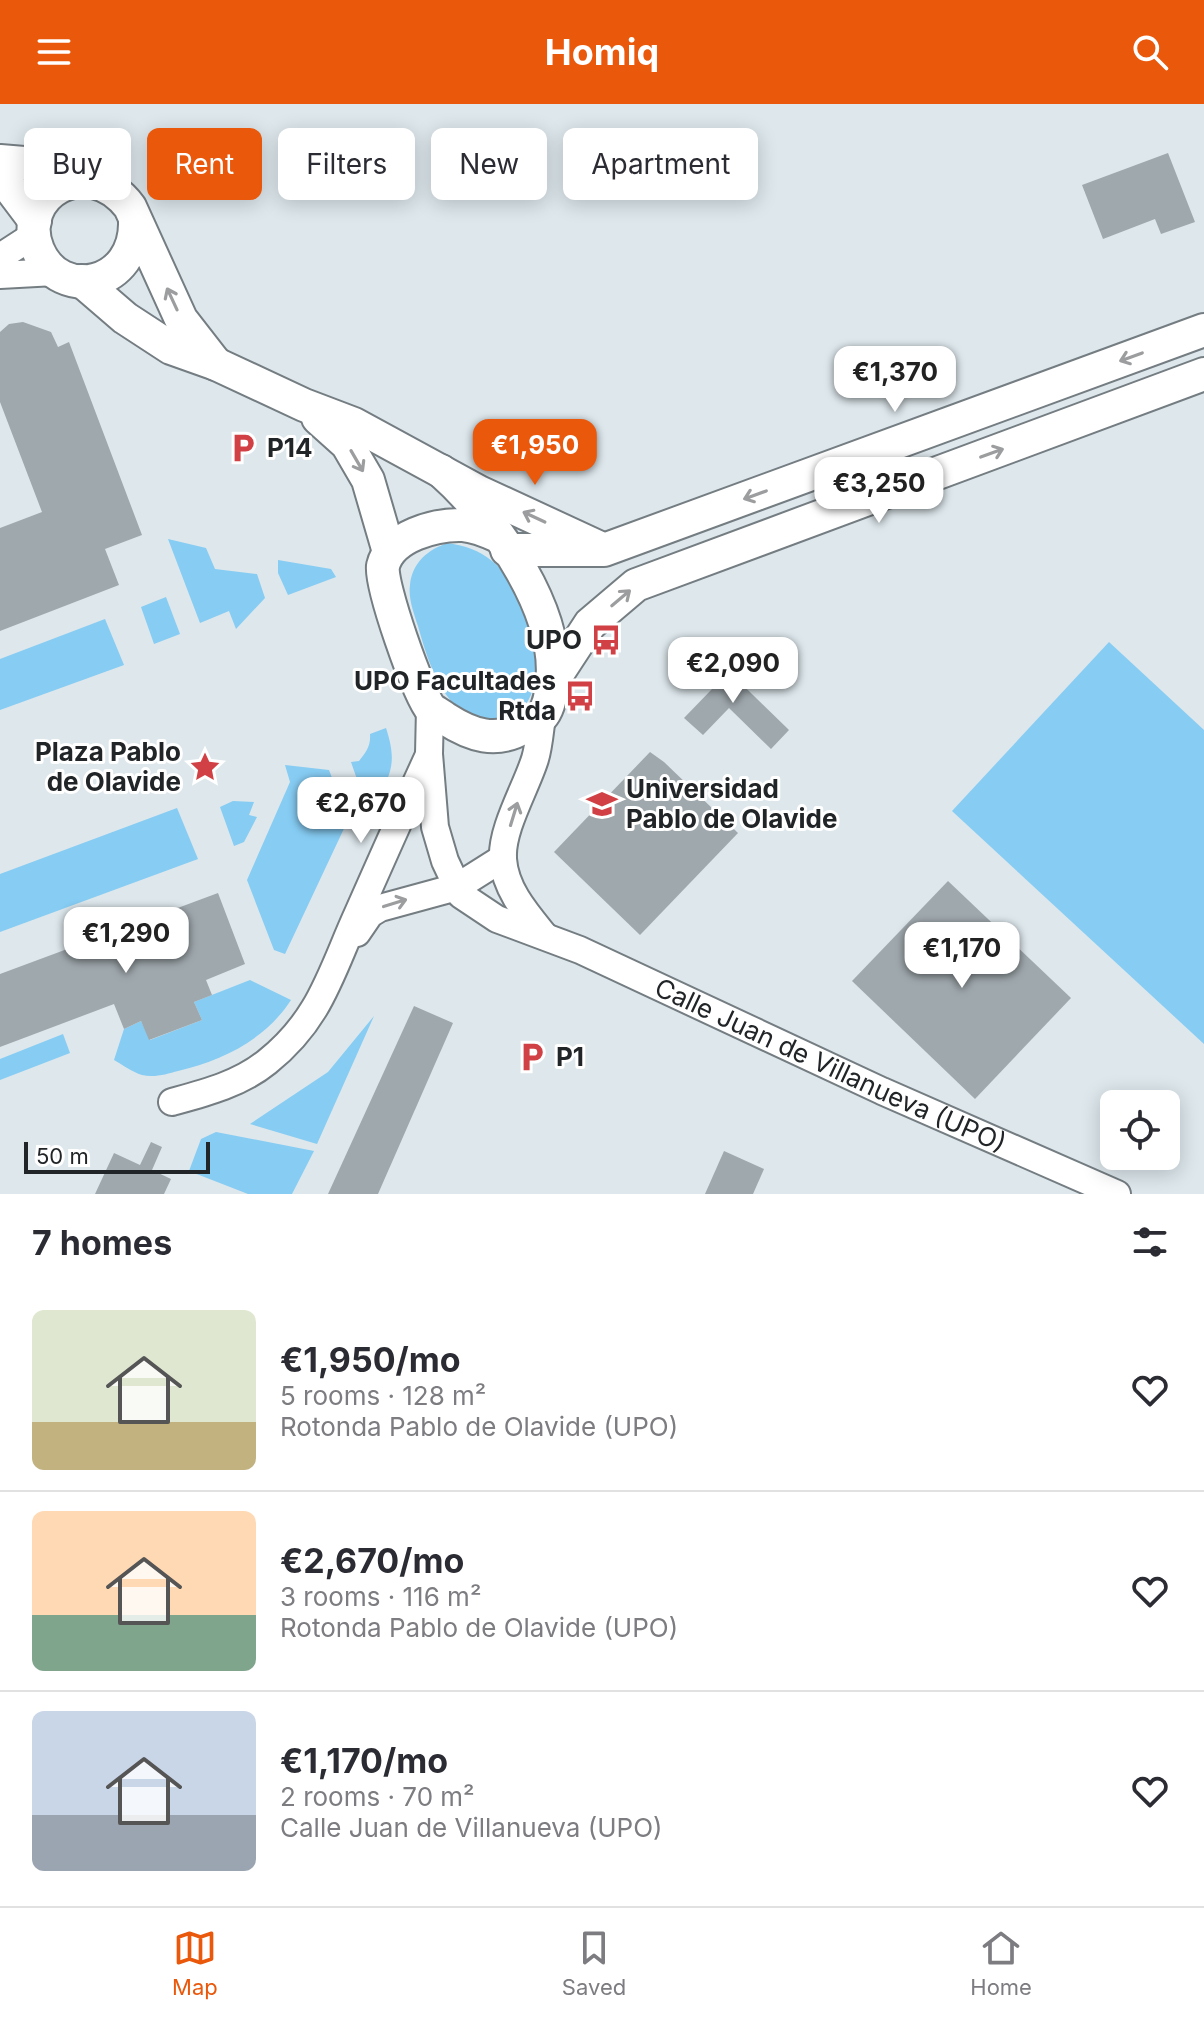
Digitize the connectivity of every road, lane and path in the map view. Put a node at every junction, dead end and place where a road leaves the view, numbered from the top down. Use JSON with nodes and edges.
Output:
{"nodes":[{"id":1,"x":0,"y":161,"type":"edge"},
{"id":2,"x":24,"y":163,"type":"edge"},
{"id":3,"x":0,"y":178,"type":"edge"},
{"id":4,"x":45,"y":200,"type":"edge"},
{"id":5,"x":125,"y":200,"type":"edge"},
{"id":6,"x":135,"y":221,"type":"junction"},
{"id":7,"x":35,"y":228,"type":"junction"},
{"id":8,"x":0,"y":257,"type":"edge"},
{"id":9,"x":0,"y":275,"type":"edge"},
{"id":10,"x":69,"y":276,"type":"junction"},
{"id":11,"x":1204,"y":330,"type":"edge"},
{"id":12,"x":216,"y":364,"type":"junction"},
{"id":13,"x":1204,"y":374,"type":"edge"},
{"id":14,"x":304,"y":405,"type":"junction"},
{"id":15,"x":441,"y":471,"type":"junction"},
{"id":16,"x":503,"y":543,"type":"junction"},
{"id":17,"x":604,"y":550,"type":"junction"},
{"id":18,"x":389,"y":552,"type":"junction"},
{"id":19,"x":554,"y":679,"type":"junction"},
{"id":20,"x":430,"y":708,"type":"junction"},
{"id":21,"x":542,"y":716,"type":"junction"},
{"id":22,"x":429,"y":754,"type":"junction"},
{"id":23,"x":503,"y":858,"type":"junction"},
{"id":24,"x":457,"y":887,"type":"junction"},
{"id":25,"x":544,"y":935,"type":"junction"},
{"id":26,"x":341,"y":955,"type":"junction"},
{"id":27,"x":172,"y":1102,"type":"dead end"},
{"id":28,"x":1117,"y":1194,"type":"edge"}],
"edges":[{"from":1,"to":2,"type":"street"},
{"from":3,"to":7,"type":"street"},
{"from":4,"to":7,"type":"street"},
{"from":5,"to":6,"type":"street"},
{"from":6,"to":10,"type":"street"},
{"from":12,"to":6,"type":"street","one_way":true},
{"from":7,"to":8,"type":"street"},
{"from":7,"to":10,"type":"street"},
{"from":9,"to":10,"type":"street"},
{"from":10,"to":12,"type":"street"},
{"from":11,"to":17,"type":"street","one_way":true},
{"from":12,"to":14,"type":"street"},
{"from":19,"to":13,"type":"street","one_way":true},
{"from":14,"to":15,"type":"street"},
{"from":14,"to":18,"type":"street","one_way":true},
{"from":15,"to":16,"type":"street"},
{"from":17,"to":15,"type":"street","one_way":true},
{"from":16,"to":17,"type":"street"},
{"from":16,"to":18,"type":"street"},
{"from":16,"to":19,"type":"street"},
{"from":18,"to":20,"type":"street"},
{"from":19,"to":21,"type":"street"},
{"from":20,"to":21,"type":"street"},
{"from":20,"to":22,"type":"street"},
{"from":23,"to":21,"type":"street","one_way":true},
{"from":22,"to":24,"type":"street"},
{"from":22,"to":26,"type":"street"},
{"from":23,"to":24,"type":"street"},
{"from":23,"to":25,"type":"street"},
{"from":24,"to":25,"type":"street","name":"Calle Juan de Villanueva (UPO)"},
{"from":26,"to":24,"type":"street","one_way":true},
{"from":25,"to":28,"type":"street","name":"Calle Juan de Villanueva (UPO)"},
{"from":26,"to":27,"type":"street"}]}
